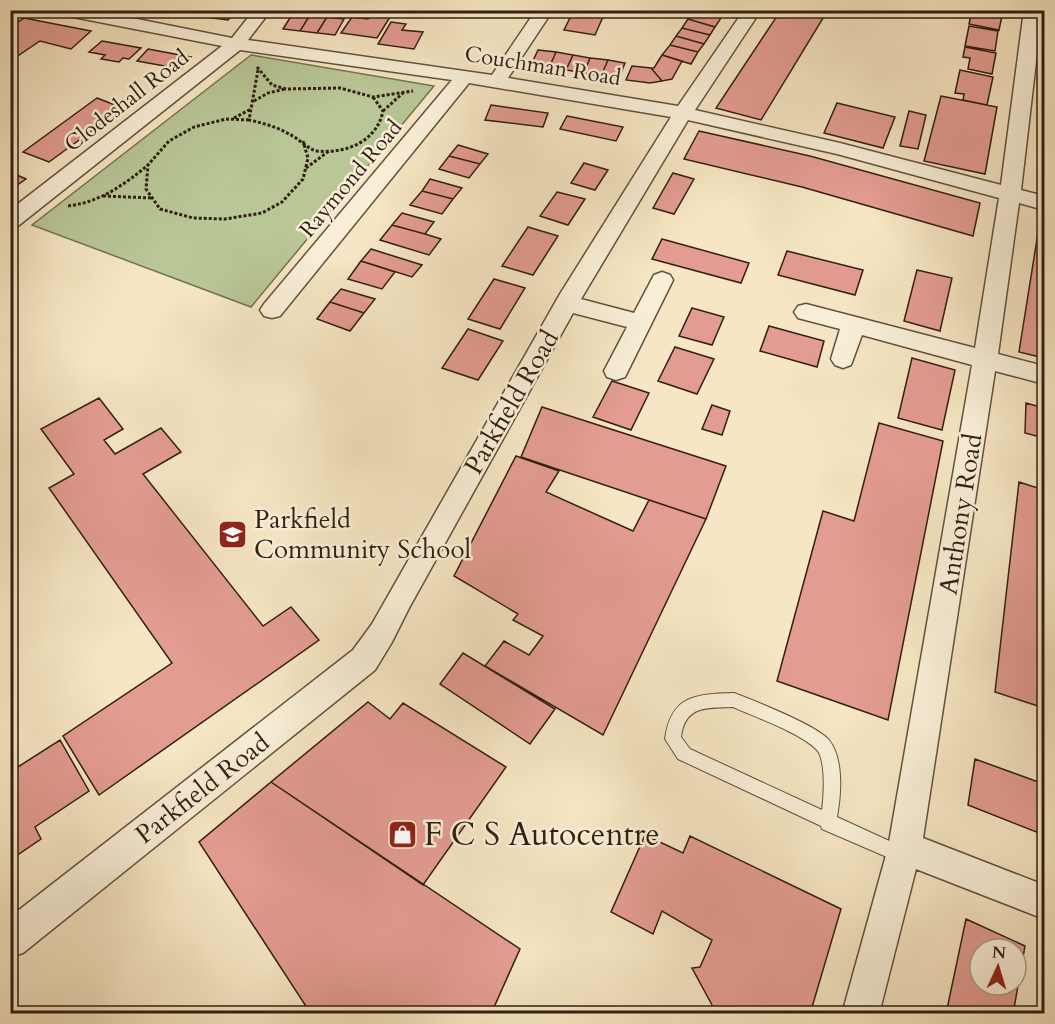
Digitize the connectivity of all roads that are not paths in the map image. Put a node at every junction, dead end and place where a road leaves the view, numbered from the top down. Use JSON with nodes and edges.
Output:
{"nodes":[{"id":1,"x":63,"y":10,"type":"edge"},
{"id":2,"x":263,"y":10,"type":"edge"},
{"id":3,"x":545,"y":10,"type":"edge"},
{"id":4,"x":753,"y":10,"type":"edge"},
{"id":5,"x":1033,"y":10,"type":"edge"},
{"id":6,"x":244,"y":45,"type":"junction"},
{"id":7,"x":1035,"y":74,"type":"edge"},
{"id":8,"x":465,"y":76,"type":"junction"},
{"id":9,"x":497,"y":81,"type":"junction"},
{"id":10,"x":683,"y":113,"type":"junction"},
{"id":11,"x":1010,"y":195,"type":"junction"},
{"id":12,"x":1044,"y":203,"type":"edge"},
{"id":13,"x":10,"y":221,"type":"edge"},
{"id":14,"x":662,"y":280,"type":"dead end"},
{"id":15,"x":567,"y":303,"type":"junction"},
{"id":16,"x":272,"y":310,"type":"dead end"},
{"id":17,"x":806,"y":312,"type":"dead end"},
{"id":18,"x":641,"y":323,"type":"junction"},
{"id":19,"x":853,"y":324,"type":"junction"},
{"id":20,"x":843,"y":359,"type":"dead end"},
{"id":21,"x":985,"y":360,"type":"junction"},
{"id":22,"x":616,"y":370,"type":"dead end"},
{"id":23,"x":1044,"y":375,"type":"edge"},
{"id":24,"x":828,"y":823,"type":"junction"},
{"id":25,"x":904,"y":852,"type":"junction"},
{"id":26,"x":1044,"y":902,"type":"edge"},
{"id":27,"x":10,"y":940,"type":"edge"},
{"id":28,"x":860,"y":1014,"type":"edge"}],
"edges":[{"from":1,"to":6,"type":"street","name":"Couchman Road"},
{"from":2,"to":6,"type":"street","name":"Clodeshall Road"},
{"from":3,"to":9,"type":"street"},
{"from":4,"to":10,"type":"street","name":"Parkfield Road"},
{"from":5,"to":7,"type":"street","name":"Anthony Road"},
{"from":6,"to":8,"type":"street","name":"Couchman Road"},
{"from":6,"to":13,"type":"street","name":"Clodeshall Road"},
{"from":7,"to":11,"type":"street","name":"Anthony Road"},
{"from":8,"to":9,"type":"street","name":"Couchman Road"},
{"from":8,"to":16,"type":"street","name":"Raymond Road"},
{"from":9,"to":10,"type":"street","name":"Couchman Road"},
{"from":10,"to":11,"type":"street","name":"Couchman Road"},
{"from":10,"to":15,"type":"street","name":"Parkfield Road"},
{"from":11,"to":12,"type":"street","name":"Couchman Road"},
{"from":11,"to":21,"type":"street","name":"Anthony Road"},
{"from":14,"to":18,"type":"street"},
{"from":15,"to":18,"type":"street"},
{"from":15,"to":27,"type":"street","name":"Parkfield Road"},
{"from":17,"to":19,"type":"street"},
{"from":18,"to":22,"type":"street"},
{"from":19,"to":20,"type":"street"},
{"from":19,"to":21,"type":"street"},
{"from":21,"to":23,"type":"street"},
{"from":21,"to":25,"type":"street","name":"Anthony Road"},
{"from":24,"to":24,"type":"lane"},
{"from":24,"to":25,"type":"lane"},
{"from":25,"to":26,"type":"street"},
{"from":25,"to":28,"type":"street","name":"Anthony Road"}]}
